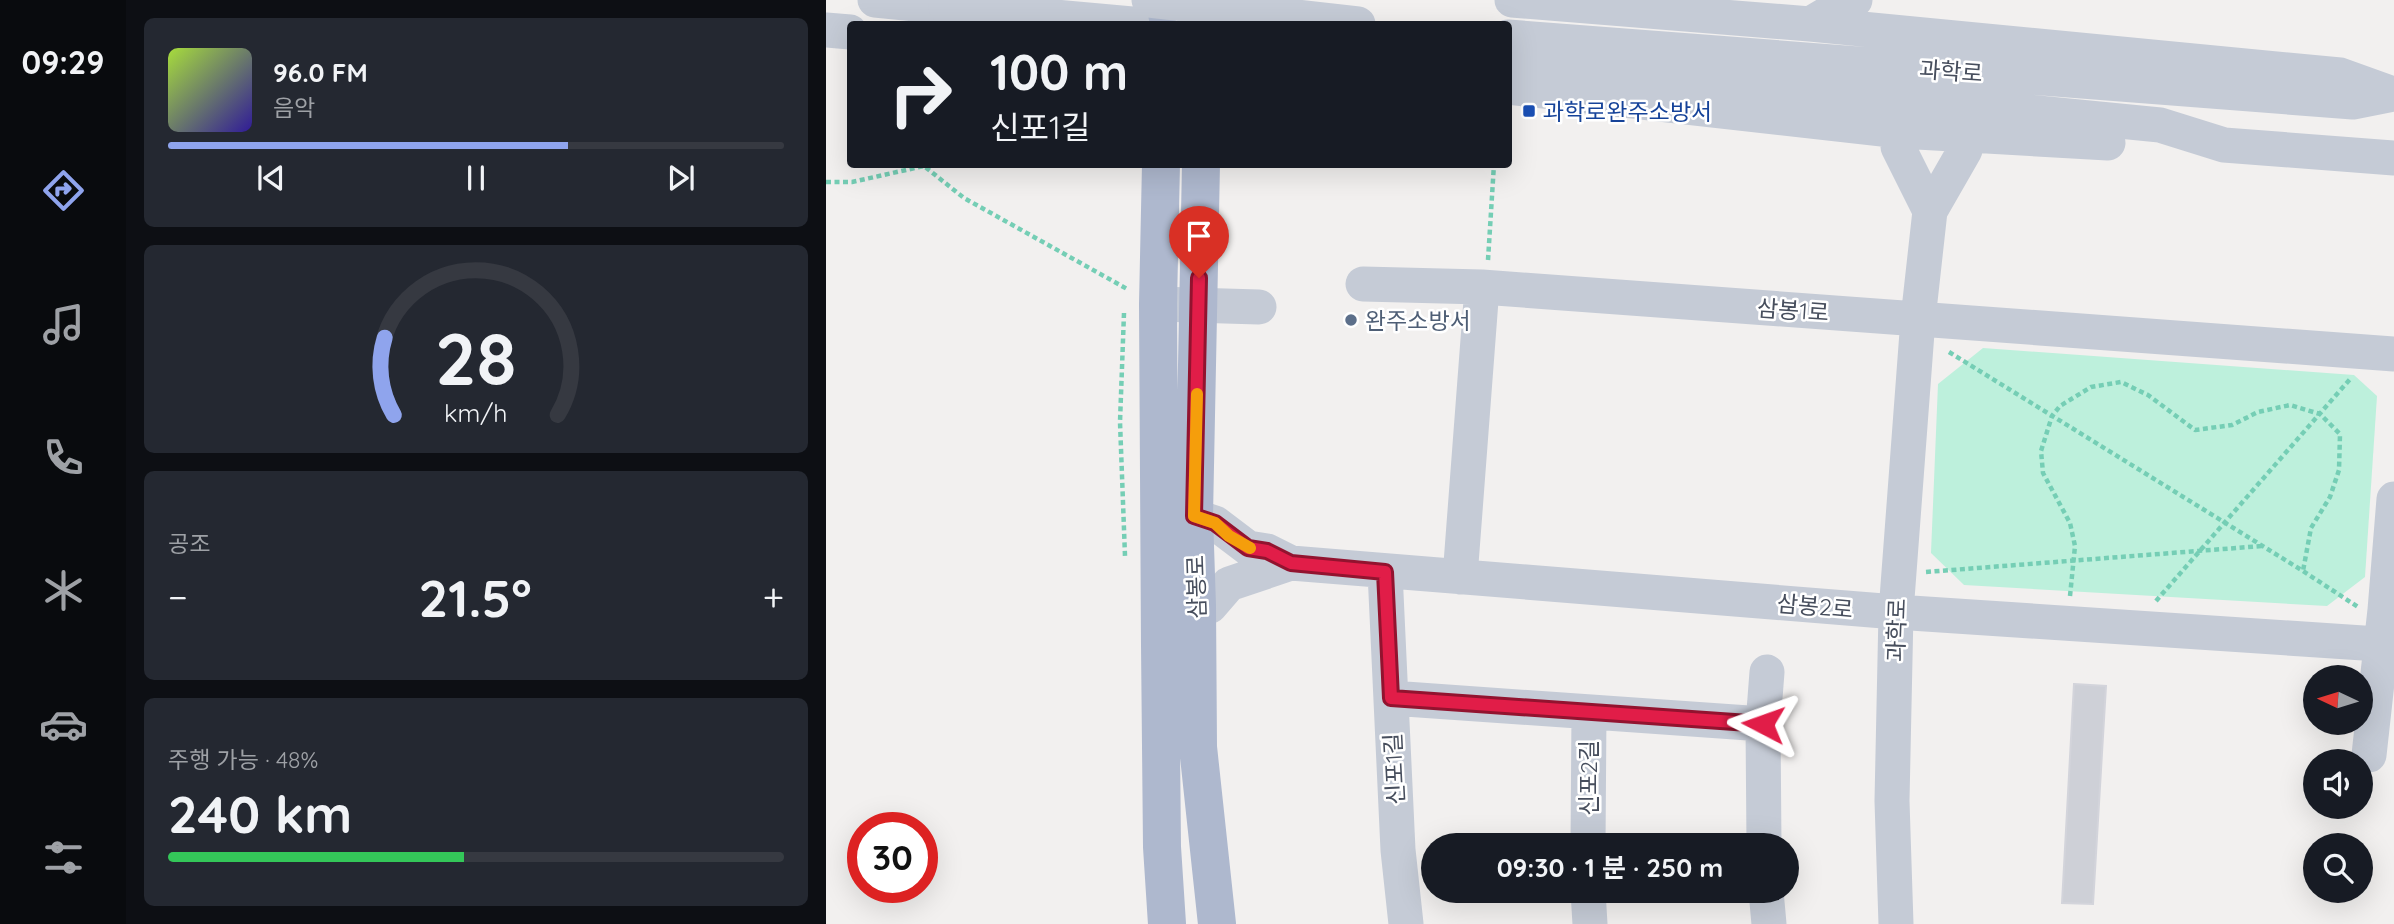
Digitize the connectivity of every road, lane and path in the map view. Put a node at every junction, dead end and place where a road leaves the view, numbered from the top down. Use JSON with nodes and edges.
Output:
{"nodes":[{"id":1,"x":875,"y":0,"type":"edge"},
{"id":2,"x":1051,"y":0,"type":"edge"},
{"id":3,"x":1149,"y":0,"type":"edge"},
{"id":4,"x":1156,"y":0,"type":"edge"},
{"id":5,"x":1194,"y":0,"type":"edge"},
{"id":6,"x":1271,"y":0,"type":"edge"},
{"id":7,"x":1512,"y":0,"type":"edge"},
{"id":8,"x":1855,"y":0,"type":"edge"},
{"id":9,"x":1043,"y":21,"type":"edge"},
{"id":10,"x":1099,"y":21,"type":"edge"},
{"id":11,"x":1157,"y":21,"type":"edge"},
{"id":12,"x":1195,"y":21,"type":"edge"},
{"id":13,"x":1255,"y":21,"type":"edge"},
{"id":14,"x":1332,"y":21,"type":"edge"},
{"id":15,"x":1810,"y":24,"type":"junction"},
{"id":16,"x":826,"y":30,"type":"edge"},
{"id":17,"x":847,"y":32,"type":"edge"},
{"id":18,"x":1512,"y":37,"type":"edge"},
{"id":19,"x":1512,"y":61,"type":"edge"},
{"id":20,"x":1512,"y":87,"type":"edge"},
{"id":21,"x":2394,"y":94,"type":"edge"},
{"id":22,"x":1900,"y":131,"type":"junction"},
{"id":23,"x":1966,"y":134,"type":"junction"},
{"id":24,"x":2224,"y":145,"type":"junction"},
{"id":25,"x":2394,"y":158,"type":"edge"},
{"id":26,"x":915,"y":168,"type":"edge"},
{"id":27,"x":926,"y":168,"type":"edge"},
{"id":28,"x":1161,"y":168,"type":"edge"},
{"id":29,"x":1494,"y":168,"type":"edge"},
{"id":30,"x":1206,"y":170,"type":"edge"},
{"id":31,"x":826,"y":182,"type":"edge"},
{"id":32,"x":1930,"y":211,"type":"junction"},
{"id":33,"x":1485,"y":274,"type":"junction"},
{"id":34,"x":1363,"y":284,"type":"dead end"},
{"id":35,"x":1158,"y":304,"type":"junction"},
{"id":36,"x":1199,"y":306,"type":"junction"},
{"id":37,"x":1259,"y":307,"type":"dead end"},
{"id":38,"x":1918,"y":319,"type":"junction"},
{"id":39,"x":1946,"y":350,"type":"dead end"},
{"id":40,"x":2394,"y":354,"type":"edge"},
{"id":41,"x":2352,"y":377,"type":"dead end"},
{"id":42,"x":2320,"y":414,"type":"junction"},
{"id":43,"x":2052,"y":416,"type":"junction"},
{"id":44,"x":2394,"y":499,"type":"edge"},
{"id":45,"x":1194,"y":516,"type":"junction"},
{"id":46,"x":2225,"y":523,"type":"junction"},
{"id":47,"x":2263,"y":546,"type":"junction"},
{"id":48,"x":2200,"y":551,"type":"junction"},
{"id":49,"x":2074,"y":560,"type":"junction"},
{"id":50,"x":1291,"y":563,"type":"junction"},
{"id":51,"x":2303,"y":571,"type":"junction"},
{"id":52,"x":1385,"y":572,"type":"junction"},
{"id":53,"x":1923,"y":573,"type":"dead end"},
{"id":54,"x":1460,"y":577,"type":"junction"},
{"id":55,"x":2069,"y":600,"type":"dead end"},
{"id":56,"x":2154,"y":605,"type":"dead end"},
{"id":57,"x":1197,"y":606,"type":"junction"},
{"id":58,"x":2359,"y":607,"type":"dead end"},
{"id":59,"x":1896,"y":612,"type":"junction"},
{"id":60,"x":2387,"y":644,"type":"edge"},
{"id":61,"x":1767,"y":672,"type":"dead end"},
{"id":62,"x":1391,"y":698,"type":"junction"},
{"id":63,"x":1589,"y":712,"type":"junction"},
{"id":64,"x":1763,"y":724,"type":"junction"},
{"id":65,"x":2370,"y":749,"type":"edge"},
{"id":66,"x":1588,"y":833,"type":"edge"},
{"id":67,"x":1764,"y":833,"type":"edge"},
{"id":68,"x":1589,"y":903,"type":"edge"},
{"id":69,"x":1767,"y":903,"type":"edge"},
{"id":70,"x":1167,"y":924,"type":"edge"},
{"id":71,"x":1217,"y":924,"type":"edge"},
{"id":72,"x":1406,"y":924,"type":"edge"},
{"id":73,"x":1590,"y":924,"type":"edge"},
{"id":74,"x":1769,"y":924,"type":"edge"},
{"id":75,"x":1896,"y":924,"type":"edge"}],
"edges":[{"from":1,"to":10,"type":"street","bridge":true},
{"from":2,"to":9,"type":"street"},
{"from":3,"to":14,"type":"street","bridge":true},
{"from":4,"to":11,"type":"main road"},
{"from":5,"to":12,"type":"main road"},
{"from":6,"to":13,"type":"street"},
{"from":7,"to":15,"type":"street","name":"과학로"},
{"from":8,"to":15,"type":"street"},
{"from":15,"to":21,"type":"street","name":"과학로"},
{"from":16,"to":17,"type":"street"},
{"from":18,"to":21,"type":"street","name":"과학로"},
{"from":19,"to":24,"type":"street","name":"과학로"},
{"from":20,"to":22,"type":"street","name":"과학로"},
{"from":22,"to":23,"type":"street","name":"과학로"},
{"from":22,"to":32,"type":"street"},
{"from":23,"to":24,"type":"street","name":"과학로"},
{"from":23,"to":32,"type":"street","name":"과학로"},
{"from":24,"to":25,"type":"street","name":"과학로"},
{"from":26,"to":31,"type":"path"},
{"from":27,"to":35,"type":"path"},
{"from":28,"to":35,"type":"main road","name":"삼봉로"},
{"from":29,"to":33,"type":"path"},
{"from":30,"to":36,"type":"main road","name":"삼봉로"},
{"from":32,"to":38,"type":"street","name":"과학로"},
{"from":33,"to":34,"type":"street","name":"삼봉1로"},
{"from":33,"to":38,"type":"street","name":"삼봉1로"},
{"from":33,"to":54,"type":"street"},
{"from":35,"to":36,"type":"street"},
{"from":35,"to":70,"type":"main road","name":"삼봉로"},
{"from":36,"to":37,"type":"street"},
{"from":36,"to":45,"type":"main road","name":"삼봉로"},
{"from":38,"to":40,"type":"street","name":"삼봉1로"},
{"from":38,"to":59,"type":"street","name":"과학로"},
{"from":39,"to":43,"type":"path"},
{"from":41,"to":42,"type":"path"},
{"from":42,"to":43,"type":"path"},
{"from":42,"to":46,"type":"path"},
{"from":42,"to":51,"type":"path"},
{"from":43,"to":46,"type":"path"},
{"from":43,"to":49,"type":"path"},
{"from":44,"to":60,"type":"street"},
{"from":45,"to":50,"type":"street","name":"삼봉2로"},
{"from":45,"to":57,"type":"main road","name":"삼봉로"},
{"from":46,"to":47,"type":"path"},
{"from":46,"to":48,"type":"path"},
{"from":47,"to":48,"type":"path"},
{"from":47,"to":51,"type":"path"},
{"from":48,"to":49,"type":"path"},
{"from":48,"to":56,"type":"path"},
{"from":49,"to":53,"type":"path"},
{"from":49,"to":55,"type":"path"},
{"from":50,"to":52,"type":"street","name":"삼봉2로"},
{"from":50,"to":57,"type":"street","name":"삼봉2로"},
{"from":51,"to":58,"type":"path"},
{"from":52,"to":54,"type":"street","name":"삼봉2로"},
{"from":52,"to":62,"type":"street","name":"신포1길"},
{"from":54,"to":59,"type":"street","name":"삼봉2로"},
{"from":57,"to":71,"type":"main road","name":"삼봉로"},
{"from":59,"to":60,"type":"street","name":"삼봉2로"},
{"from":59,"to":75,"type":"street","name":"과학로"},
{"from":60,"to":65,"type":"street"},
{"from":61,"to":64,"type":"street"},
{"from":62,"to":63,"type":"street"},
{"from":62,"to":72,"type":"street","name":"신포1길"},
{"from":63,"to":64,"type":"street"},
{"from":63,"to":66,"type":"street","name":"신포2길"},
{"from":64,"to":67,"type":"street"},
{"from":68,"to":73,"type":"street"},
{"from":69,"to":74,"type":"street"}]}
